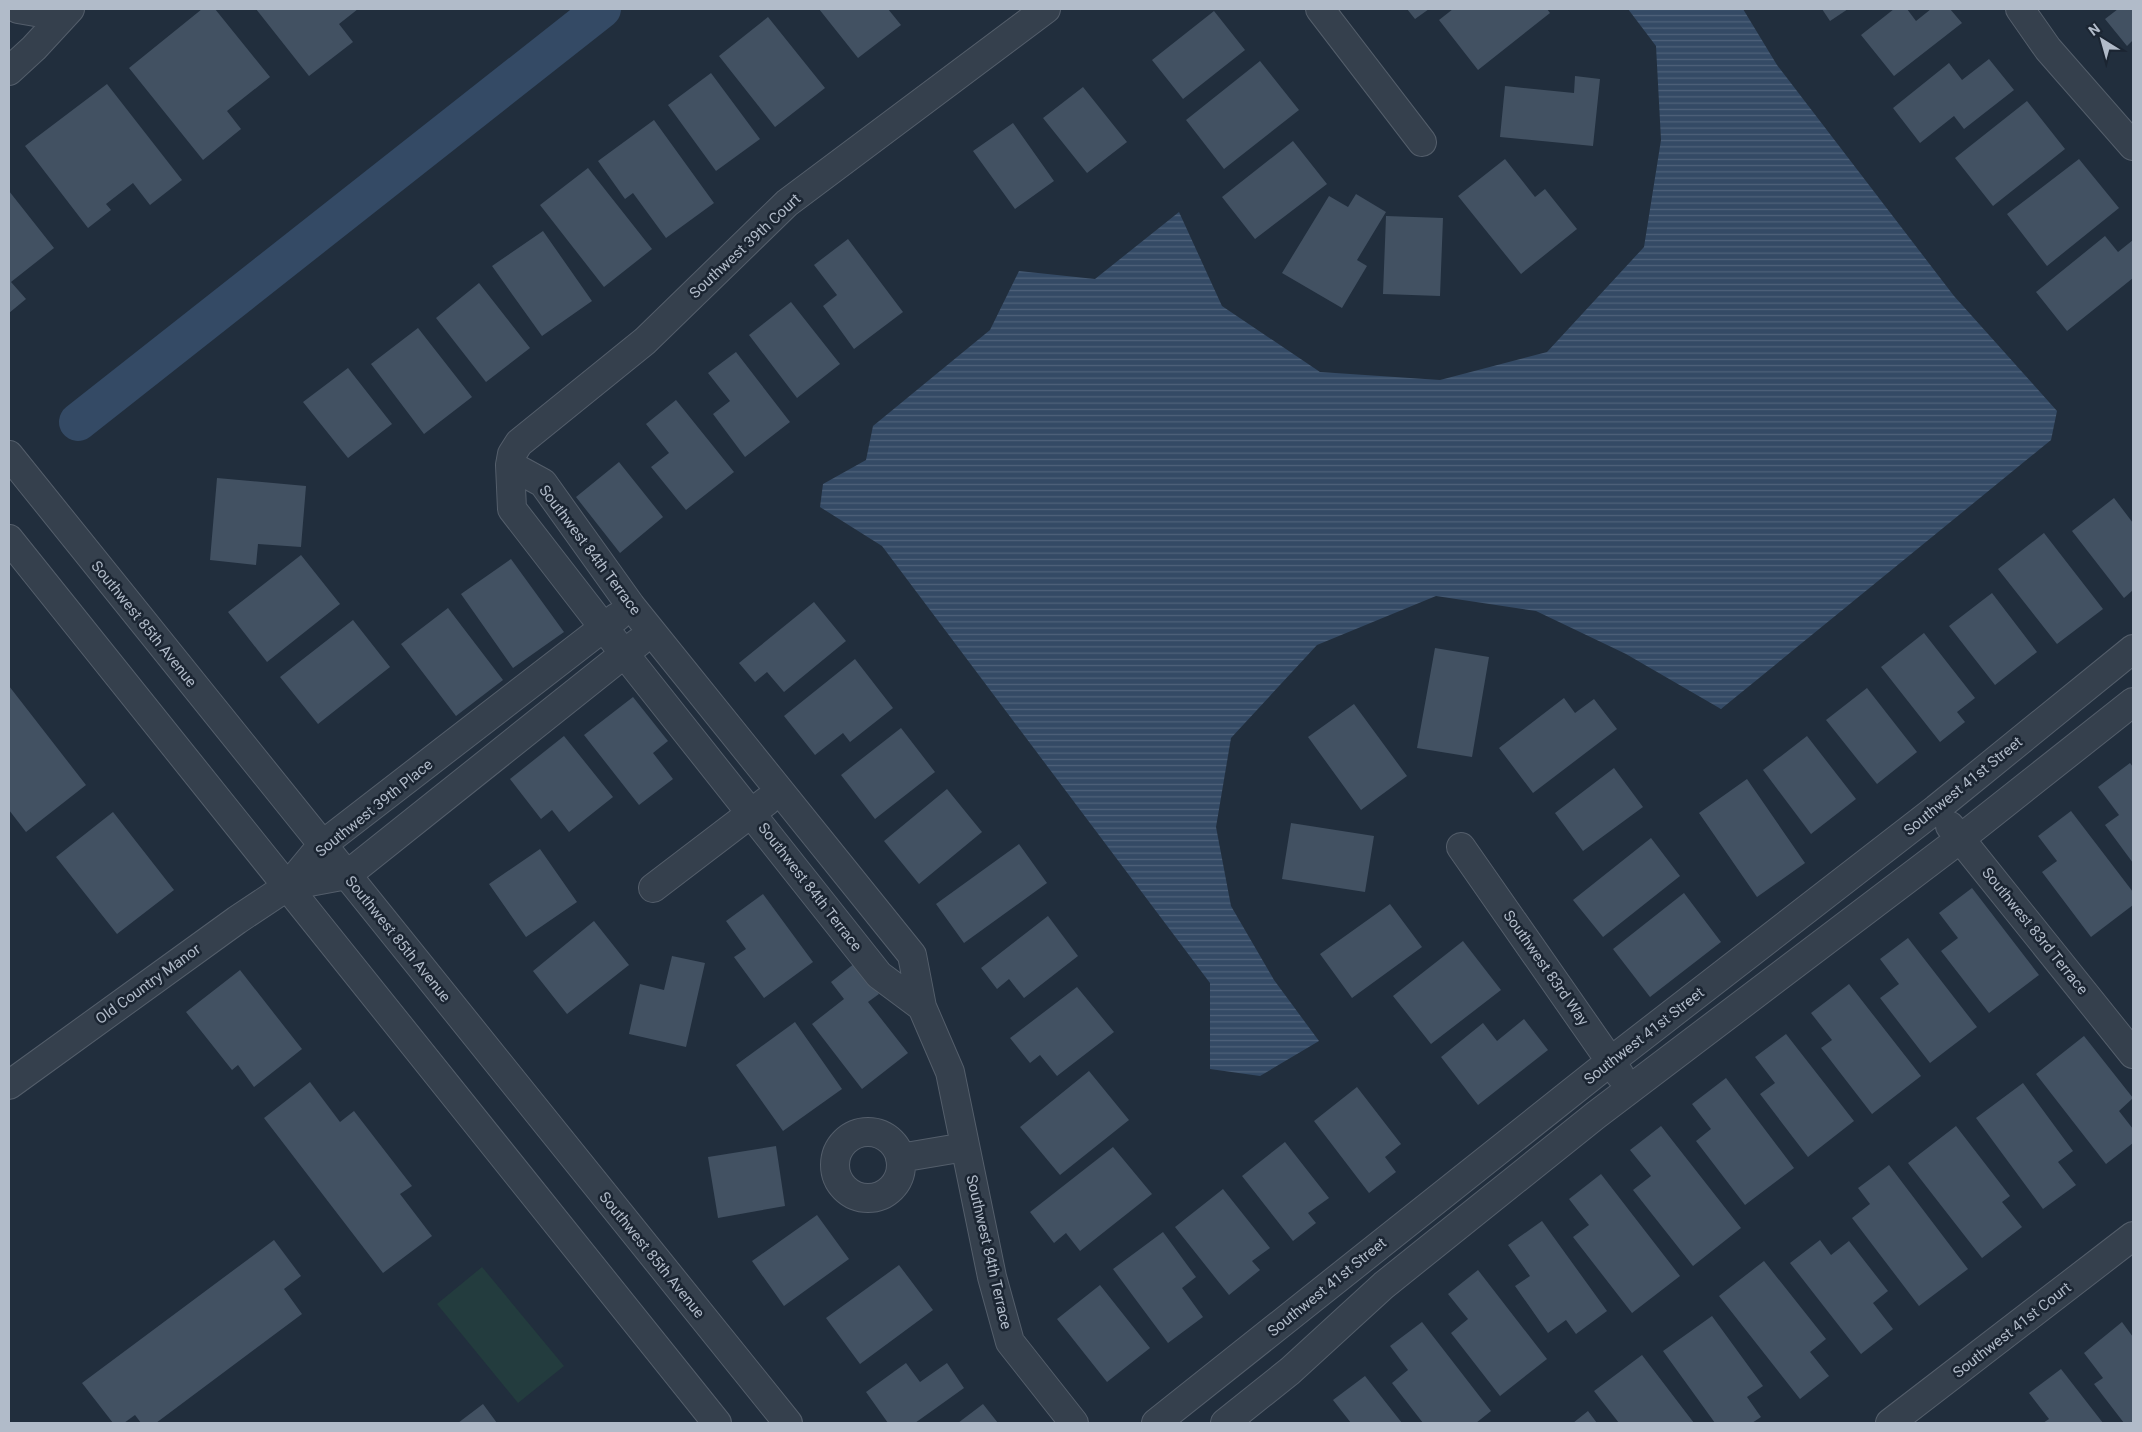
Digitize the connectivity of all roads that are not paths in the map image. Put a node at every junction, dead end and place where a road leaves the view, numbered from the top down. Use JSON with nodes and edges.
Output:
{"nodes":[{"id":1,"x":18,"y":9,"type":"edge"},
{"id":2,"x":70,"y":9,"type":"edge"},
{"id":3,"x":1046,"y":9,"type":"edge"},
{"id":4,"x":1320,"y":9,"type":"edge"},
{"id":5,"x":2020,"y":9,"type":"edge"},
{"id":6,"x":9,"y":70,"type":"edge"},
{"id":7,"x":1422,"y":142,"type":"dead end"},
{"id":8,"x":2133,"y":146,"type":"edge"},
{"id":9,"x":9,"y":455,"type":"edge"},
{"id":10,"x":510,"y":465,"type":"junction"},
{"id":11,"x":9,"y":539,"type":"edge"},
{"id":12,"x":631,"y":606,"type":"junction"},
{"id":13,"x":604,"y":628,"type":"junction"},
{"id":14,"x":652,"y":632,"type":"junction"},
{"id":15,"x":2133,"y":649,"type":"edge"},
{"id":16,"x":625,"y":654,"type":"junction"},
{"id":17,"x":2133,"y":702,"type":"edge"},
{"id":18,"x":779,"y":792,"type":"junction"},
{"id":19,"x":1936,"y":809,"type":"junction"},
{"id":20,"x":752,"y":812,"type":"junction"},
{"id":21,"x":1960,"y":839,"type":"junction"},
{"id":22,"x":322,"y":845,"type":"junction"},
{"id":23,"x":1461,"y":847,"type":"dead end"},
{"id":24,"x":347,"y":876,"type":"junction"},
{"id":25,"x":288,"y":886,"type":"junction"},
{"id":26,"x":653,"y":888,"type":"dead end"},
{"id":27,"x":922,"y":1007,"type":"junction"},
{"id":28,"x":2133,"y":1054,"type":"edge"},
{"id":29,"x":1611,"y":1061,"type":"junction"},
{"id":30,"x":9,"y":1085,"type":"edge"},
{"id":31,"x":1630,"y":1090,"type":"junction"},
{"id":32,"x":965,"y":1147,"type":"junction"},
{"id":33,"x":900,"y":1158,"type":"dead end"},
{"id":34,"x":2133,"y":1236,"type":"edge"},
{"id":35,"x":718,"y":1423,"type":"edge"},
{"id":36,"x":788,"y":1423,"type":"edge"},
{"id":37,"x":1074,"y":1423,"type":"edge"},
{"id":38,"x":1156,"y":1423,"type":"edge"},
{"id":39,"x":1225,"y":1423,"type":"edge"},
{"id":40,"x":1890,"y":1423,"type":"edge"}],
"edges":[{"from":1,"to":2,"type":"street"},
{"from":2,"to":6,"type":"street"},
{"from":3,"to":10,"type":"street","name":"Southwest 39th Court"},
{"from":4,"to":7,"type":"street"},
{"from":5,"to":8,"type":"street"},
{"from":9,"to":22,"type":"street","name":"Southwest 85th Avenue"},
{"from":10,"to":12,"type":"street","name":"Southwest 84th Terrace"},
{"from":10,"to":13,"type":"street","name":"Southwest 84th Terrace"},
{"from":11,"to":25,"type":"street"},
{"from":12,"to":13,"type":"street","name":"Southwest 39th Place"},
{"from":12,"to":14,"type":"street","name":"Southwest 84th Terrace"},
{"from":13,"to":16,"type":"street","name":"Southwest 84th Terrace"},
{"from":13,"to":22,"type":"street","name":"Southwest 39th Place"},
{"from":14,"to":16,"type":"street","name":"Southwest 39th Place"},
{"from":14,"to":18,"type":"street","name":"Southwest 84th Terrace"},
{"from":15,"to":19,"type":"street","name":"Southwest 41st Street"},
{"from":16,"to":20,"type":"street","name":"Southwest 84th Terrace"},
{"from":16,"to":24,"type":"street","name":"Southwest 39th Place"},
{"from":17,"to":21,"type":"street"},
{"from":18,"to":20,"type":"street"},
{"from":18,"to":27,"type":"street","name":"Southwest 84th Terrace"},
{"from":19,"to":21,"type":"street","name":"Southwest 83rd Terrace"},
{"from":19,"to":29,"type":"street","name":"Southwest 41st Street"},
{"from":20,"to":26,"type":"street"},
{"from":20,"to":27,"type":"street","name":"Southwest 84th Terrace"},
{"from":21,"to":28,"type":"street","name":"Southwest 83rd Terrace"},
{"from":21,"to":31,"type":"street"},
{"from":22,"to":24,"type":"street","name":"Southwest 85th Avenue"},
{"from":22,"to":25,"type":"street","name":"Southwest 39th Place"},
{"from":23,"to":29,"type":"street","name":"Southwest 83rd Way"},
{"from":24,"to":25,"type":"street","name":"Southwest 39th Place"},
{"from":24,"to":36,"type":"street","name":"Southwest 85th Avenue"},
{"from":25,"to":30,"type":"street","name":"Old Country Manor"},
{"from":25,"to":35,"type":"street"},
{"from":27,"to":32,"type":"street","name":"Southwest 84th Terrace"},
{"from":29,"to":31,"type":"street","name":"Southwest 83rd Way"},
{"from":29,"to":38,"type":"street","name":"Southwest 41st Street"},
{"from":31,"to":39,"type":"street"},
{"from":32,"to":33,"type":"street"},
{"from":32,"to":37,"type":"street","name":"Southwest 84th Terrace"},
{"from":34,"to":40,"type":"street","name":"Southwest 41st Court"}]}
